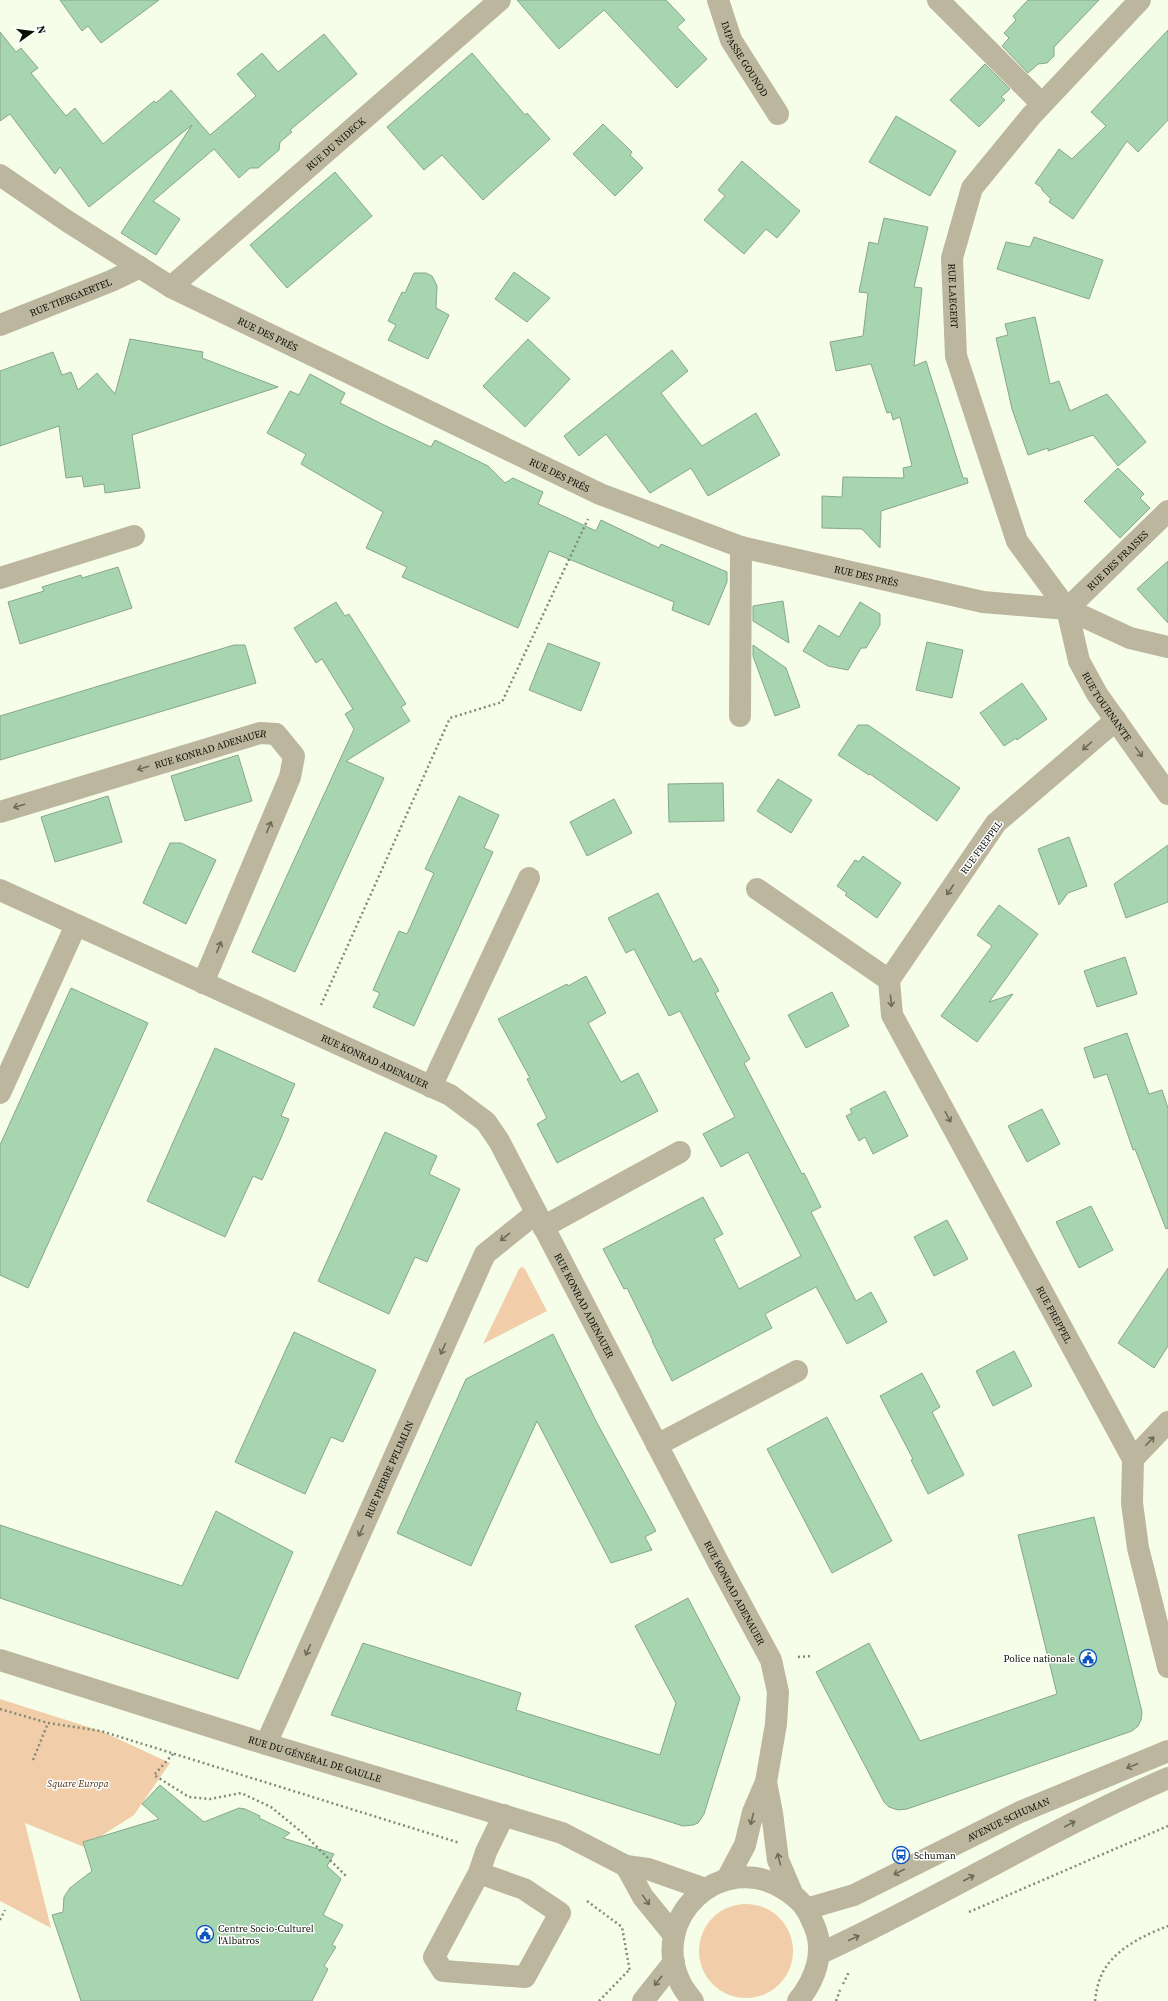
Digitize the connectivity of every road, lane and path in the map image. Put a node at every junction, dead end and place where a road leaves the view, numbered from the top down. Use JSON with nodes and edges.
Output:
{"nodes":[{"id":1,"x":500,"y":0,"type":"edge"},
{"id":2,"x":718,"y":0,"type":"edge"},
{"id":3,"x":938,"y":0,"type":"edge"},
{"id":4,"x":1140,"y":0,"type":"edge"},
{"id":5,"x":1042,"y":104,"type":"junction"},
{"id":6,"x":778,"y":114,"type":"dead end"},
{"id":7,"x":0,"y":175,"type":"edge"},
{"id":8,"x":140,"y":267,"type":"junction"},
{"id":9,"x":171,"y":287,"type":"junction"},
{"id":10,"x":0,"y":325,"type":"edge"},
{"id":11,"x":600,"y":494,"type":"junction"},
{"id":12,"x":1168,"y":511,"type":"edge"},
{"id":13,"x":134,"y":536,"type":"dead end"},
{"id":14,"x":741,"y":547,"type":"junction"},
{"id":15,"x":0,"y":578,"type":"edge"},
{"id":16,"x":1067,"y":609,"type":"junction"},
{"id":17,"x":1168,"y":647,"type":"edge"},
{"id":18,"x":740,"y":716,"type":"dead end"},
{"id":19,"x":1116,"y":720,"type":"junction"},
{"id":20,"x":1168,"y":794,"type":"edge"},
{"id":21,"x":0,"y":812,"type":"edge"},
{"id":22,"x":529,"y":878,"type":"dead end"},
{"id":23,"x":757,"y":889,"type":"dead end"},
{"id":24,"x":0,"y":890,"type":"edge"},
{"id":25,"x":76,"y":925,"type":"junction"},
{"id":26,"x":889,"y":980,"type":"junction"},
{"id":27,"x":203,"y":983,"type":"junction"},
{"id":28,"x":310,"y":1031,"type":"junction"},
{"id":29,"x":431,"y":1087,"type":"junction"},
{"id":30,"x":0,"y":1093,"type":"edge"},
{"id":31,"x":680,"y":1152,"type":"dead end"},
{"id":32,"x":539,"y":1220,"type":"junction"},
{"id":33,"x":797,"y":1371,"type":"dead end"},
{"id":34,"x":1168,"y":1422,"type":"edge"},
{"id":35,"x":656,"y":1445,"type":"junction"},
{"id":36,"x":1133,"y":1459,"type":"junction"},
{"id":37,"x":0,"y":1660,"type":"edge"},
{"id":38,"x":1168,"y":1667,"type":"edge"},
{"id":39,"x":0,"y":1708,"type":"edge"},
{"id":40,"x":48,"y":1723,"type":"junction"},
{"id":41,"x":266,"y":1744,"type":"junction"},
{"id":42,"x":1168,"y":1751,"type":"edge"},
{"id":43,"x":173,"y":1754,"type":"junction"},
{"id":44,"x":33,"y":1760,"type":"dead end"},
{"id":45,"x":1168,"y":1778,"type":"edge"},
{"id":46,"x":766,"y":1782,"type":"junction"},
{"id":47,"x":504,"y":1815,"type":"junction"},
{"id":48,"x":1168,"y":1826,"type":"edge"},
{"id":49,"x":486,"y":1852,"type":"junction"},
{"id":50,"x":626,"y":1866,"type":"junction"},
{"id":51,"x":479,"y":1873,"type":"junction"},
{"id":52,"x":347,"y":1877,"type":"dead end"},
{"id":53,"x":727,"y":1879,"type":"junction"},
{"id":54,"x":705,"y":1889,"type":"junction"},
{"id":55,"x":581,"y":1897,"type":"dead end"},
{"id":56,"x":800,"y":1902,"type":"junction"},
{"id":57,"x":5,"y":1910,"type":"dead end"},
{"id":58,"x":964,"y":1914,"type":"dead end"},
{"id":59,"x":0,"y":1920,"type":"edge"},
{"id":60,"x":1168,"y":1926,"type":"edge"},
{"id":61,"x":674,"y":1935,"type":"junction"},
{"id":62,"x":819,"y":1954,"type":"junction"},
{"id":63,"x":674,"y":1962,"type":"junction"},
{"id":64,"x":852,"y":1970,"type":"dead end"},
{"id":65,"x":599,"y":2001,"type":"edge"},
{"id":66,"x":643,"y":2001,"type":"edge"},
{"id":67,"x":693,"y":2001,"type":"edge"},
{"id":68,"x":798,"y":2001,"type":"edge"},
{"id":69,"x":836,"y":2001,"type":"edge"},
{"id":70,"x":1095,"y":2001,"type":"edge"}],
"edges":[{"from":1,"to":9,"type":"street","name":"RUE DU NIDECK"},
{"from":2,"to":6,"type":"street","name":"IMPASSE GOUNOD"},
{"from":3,"to":5,"type":"street"},
{"from":4,"to":5,"type":"street","name":"RUE LAEGERT"},
{"from":5,"to":16,"type":"street","name":"RUE LAEGERT"},
{"from":7,"to":8,"type":"street","name":"RUE DES PRÉS"},
{"from":8,"to":9,"type":"street","name":"RUE DES PRÉS"},
{"from":8,"to":10,"type":"street","name":"RUE TIERGAERTEL"},
{"from":9,"to":11,"type":"street","name":"RUE DES PRÉS"},
{"from":11,"to":14,"type":"street","name":"RUE DES PRÉS"},
{"from":11,"to":28,"type":"path"},
{"from":12,"to":16,"type":"street","name":"RUE DES FRAISES"},
{"from":13,"to":15,"type":"street"},
{"from":14,"to":16,"type":"street","name":"RUE DES PRÉS"},
{"from":14,"to":18,"type":"street"},
{"from":16,"to":17,"type":"street","name":"RUE DES PRÉS"},
{"from":16,"to":19,"type":"street","name":"RUE TOURNANTE"},
{"from":19,"to":20,"type":"street","name":"RUE TOURNANTE","one_way":true},
{"from":19,"to":26,"type":"street","name":"RUE FREPPEL","one_way":true},
{"from":27,"to":21,"type":"street","name":"RUE KONRAD ADENAUER","one_way":true},
{"from":22,"to":29,"type":"street"},
{"from":23,"to":26,"type":"street"},
{"from":24,"to":25,"type":"street","name":"RUE KONRAD ADENAUER"},
{"from":25,"to":27,"type":"street","name":"RUE KONRAD ADENAUER"},
{"from":25,"to":30,"type":"street"},
{"from":26,"to":36,"type":"street","name":"RUE FREPPEL","one_way":true},
{"from":27,"to":28,"type":"street","name":"RUE KONRAD ADENAUER"},
{"from":28,"to":29,"type":"street","name":"RUE KONRAD ADENAUER"},
{"from":29,"to":32,"type":"street","name":"RUE KONRAD ADENAUER"},
{"from":31,"to":32,"type":"street","name":"RUE PIERRE PFLIMLIN"},
{"from":32,"to":35,"type":"street","name":"RUE KONRAD ADENAUER"},
{"from":32,"to":41,"type":"street","name":"RUE PIERRE PFLIMLIN","one_way":true},
{"from":33,"to":35,"type":"street"},
{"from":36,"to":34,"type":"street","one_way":true},
{"from":35,"to":46,"type":"street","name":"RUE KONRAD ADENAUER"},
{"from":36,"to":38,"type":"street","name":"RUE FREPPEL"},
{"from":37,"to":41,"type":"street","name":"RUE DU GÉNÉRAL DE GAULLE"},
{"from":39,"to":40,"type":"path"},
{"from":40,"to":43,"type":"path"},
{"from":40,"to":44,"type":"path"},
{"from":41,"to":47,"type":"street","name":"RUE DU GÉNÉRAL DE GAULLE"},
{"from":42,"to":56,"type":"street","name":"AVENUE SCHUMAN","one_way":true},
{"from":43,"to":49,"type":"path"},
{"from":43,"to":52,"type":"path"},
{"from":62,"to":45,"type":"street","one_way":true},
{"from":46,"to":53,"type":"street","name":"RUE KONRAD ADENAUER","one_way":true},
{"from":56,"to":46,"type":"street","name":"RUE KONRAD ADENAUER","one_way":true},
{"from":47,"to":49,"type":"street"},
{"from":47,"to":50,"type":"street","name":"RUE DU GÉNÉRAL DE GAULLE"},
{"from":48,"to":58,"type":"path"},
{"from":49,"to":51,"type":"street"},
{"from":50,"to":54,"type":"street","name":"RUE DU GÉNÉRAL DE GAULLE"},
{"from":50,"to":61,"type":"street","one_way":true},
{"from":51,"to":51,"type":"street"},
{"from":53,"to":54,"type":"street"},
{"from":53,"to":56,"type":"street"},
{"from":54,"to":61,"type":"street"},
{"from":55,"to":65,"type":"path"},
{"from":56,"to":62,"type":"street","name":"RUE KONRAD ADENAUER"},
{"from":57,"to":59,"type":"path"},
{"from":60,"to":70,"type":"path"},
{"from":61,"to":63,"type":"street"},
{"from":62,"to":68,"type":"street"},
{"from":63,"to":66,"type":"street","one_way":true},
{"from":63,"to":67,"type":"street"},
{"from":64,"to":69,"type":"path"}]}
